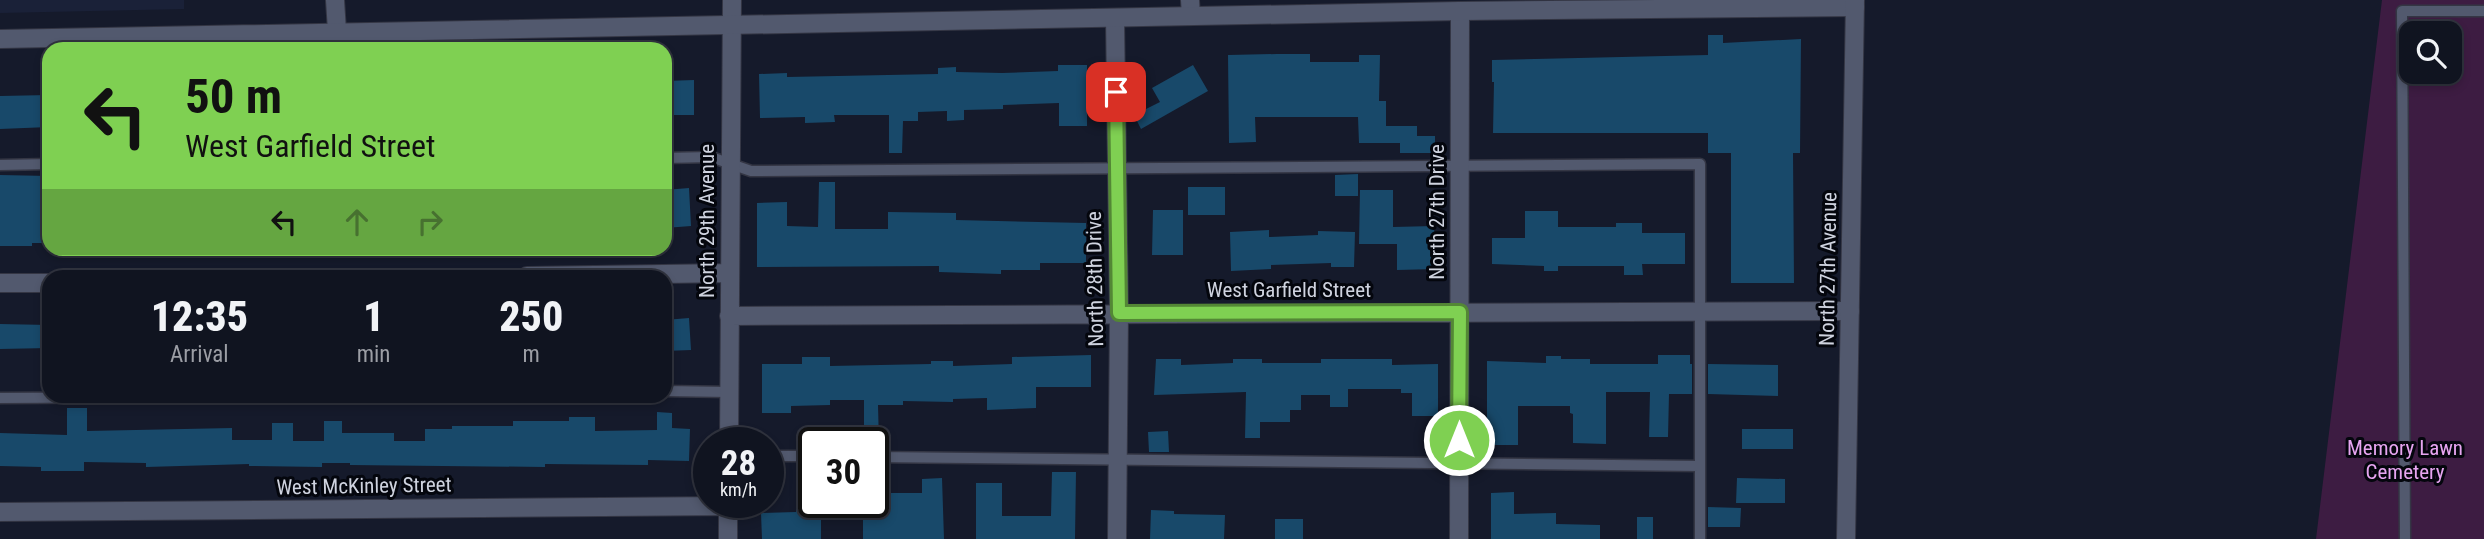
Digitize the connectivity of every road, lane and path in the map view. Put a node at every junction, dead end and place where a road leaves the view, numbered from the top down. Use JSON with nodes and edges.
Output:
{"nodes":[{"id":1,"x":335,"y":0,"type":"edge"},
{"id":2,"x":732,"y":0,"type":"edge"},
{"id":3,"x":1693,"y":4,"type":"edge"},
{"id":4,"x":1855,"y":4,"type":"edge"},
{"id":5,"x":2443,"y":6,"type":"edge"},
{"id":6,"x":1191,"y":8,"type":"edge"},
{"id":7,"x":1460,"y":11,"type":"junction"},
{"id":8,"x":2484,"y":11,"type":"edge"},
{"id":9,"x":1115,"y":18,"type":"junction"},
{"id":10,"x":732,"y":25,"type":"junction"},
{"id":11,"x":337,"y":32,"type":"junction"},
{"id":12,"x":0,"y":38,"type":"edge"},
{"id":13,"x":672,"y":158,"type":"edge"},
{"id":14,"x":42,"y":164,"type":"edge"},
{"id":15,"x":730,"y":164,"type":"junction"},
{"id":16,"x":0,"y":165,"type":"edge"},
{"id":17,"x":1460,"y":165,"type":"junction"},
{"id":18,"x":1116,"y":167,"type":"junction"},
{"id":19,"x":729,"y":273,"type":"junction"},
{"id":20,"x":672,"y":274,"type":"edge"},
{"id":21,"x":0,"y":283,"type":"edge"},
{"id":22,"x":42,"y":283,"type":"edge"},
{"id":23,"x":1850,"y":311,"type":"junction"},
{"id":24,"x":1460,"y":312,"type":"junction"},
{"id":25,"x":1701,"y":312,"type":"junction"},
{"id":26,"x":1119,"y":313,"type":"junction"},
{"id":27,"x":729,"y":316,"type":"junction"},
{"id":28,"x":672,"y":391,"type":"edge"},
{"id":29,"x":729,"y":392,"type":"junction"},
{"id":30,"x":0,"y":398,"type":"edge"},
{"id":31,"x":42,"y":398,"type":"edge"},
{"id":32,"x":729,"y":427,"type":"edge"},
{"id":33,"x":889,"y":457,"type":"edge"},
{"id":34,"x":1117,"y":459,"type":"junction"},
{"id":35,"x":1459,"y":465,"type":"junction"},
{"id":36,"x":1700,"y":466,"type":"junction"},
{"id":37,"x":693,"y":504,"type":"edge"},
{"id":38,"x":0,"y":512,"type":"edge"},
{"id":39,"x":728,"y":518,"type":"edge"},
{"id":40,"x":728,"y":539,"type":"edge"},
{"id":41,"x":1117,"y":539,"type":"edge"},
{"id":42,"x":1459,"y":539,"type":"edge"},
{"id":43,"x":1700,"y":539,"type":"edge"},
{"id":44,"x":1846,"y":539,"type":"edge"},
{"id":45,"x":2405,"y":539,"type":"edge"}],
"edges":[{"from":1,"to":11,"type":"street"},
{"from":2,"to":10,"type":"street","name":"North 29th Avenue"},
{"from":3,"to":4,"type":"street"},
{"from":3,"to":7,"type":"street"},
{"from":4,"to":23,"type":"street","name":"North 27th Avenue"},
{"from":5,"to":8,"type":"lane"},
{"from":5,"to":45,"type":"lane"},
{"from":6,"to":7,"type":"street"},
{"from":6,"to":9,"type":"street"},
{"from":7,"to":17,"type":"street","name":"North 27th Drive"},
{"from":9,"to":10,"type":"street"},
{"from":9,"to":18,"type":"street","name":"North 28th Drive"},
{"from":10,"to":11,"type":"street"},
{"from":10,"to":15,"type":"street","name":"North 29th Avenue"},
{"from":11,"to":12,"type":"street"},
{"from":13,"to":15,"type":"lane"},
{"from":14,"to":16,"type":"lane"},
{"from":15,"to":18,"type":"lane"},
{"from":15,"to":19,"type":"street","name":"North 29th Avenue"},
{"from":17,"to":18,"type":"lane"},
{"from":17,"to":24,"type":"street","name":"North 27th Drive"},
{"from":17,"to":25,"type":"lane"},
{"from":18,"to":26,"type":"street","name":"North 28th Drive"},
{"from":19,"to":20,"type":"street"},
{"from":19,"to":27,"type":"street","name":"North 29th Avenue"},
{"from":21,"to":22,"type":"street"},
{"from":23,"to":25,"type":"street","name":"West Garfield Street"},
{"from":23,"to":44,"type":"street","name":"North 27th Avenue"},
{"from":24,"to":25,"type":"street","name":"West Garfield Street"},
{"from":24,"to":26,"type":"street","name":"West Garfield Street"},
{"from":24,"to":35,"type":"street","name":"North 27th Drive"},
{"from":25,"to":36,"type":"lane"},
{"from":26,"to":27,"type":"street","name":"West Garfield Street"},
{"from":26,"to":34,"type":"street","name":"North 28th Drive"},
{"from":27,"to":29,"type":"street","name":"North 29th Avenue"},
{"from":28,"to":29,"type":"lane"},
{"from":29,"to":32,"type":"street","name":"North 29th Avenue"},
{"from":30,"to":31,"type":"lane"},
{"from":33,"to":34,"type":"lane"},
{"from":34,"to":35,"type":"lane"},
{"from":34,"to":41,"type":"street","name":"North 28th Drive"},
{"from":35,"to":36,"type":"lane"},
{"from":35,"to":42,"type":"street","name":"North 27th Drive"},
{"from":36,"to":43,"type":"lane"},
{"from":37,"to":38,"type":"street","name":"West McKinley Street"},
{"from":39,"to":40,"type":"street"}]}
